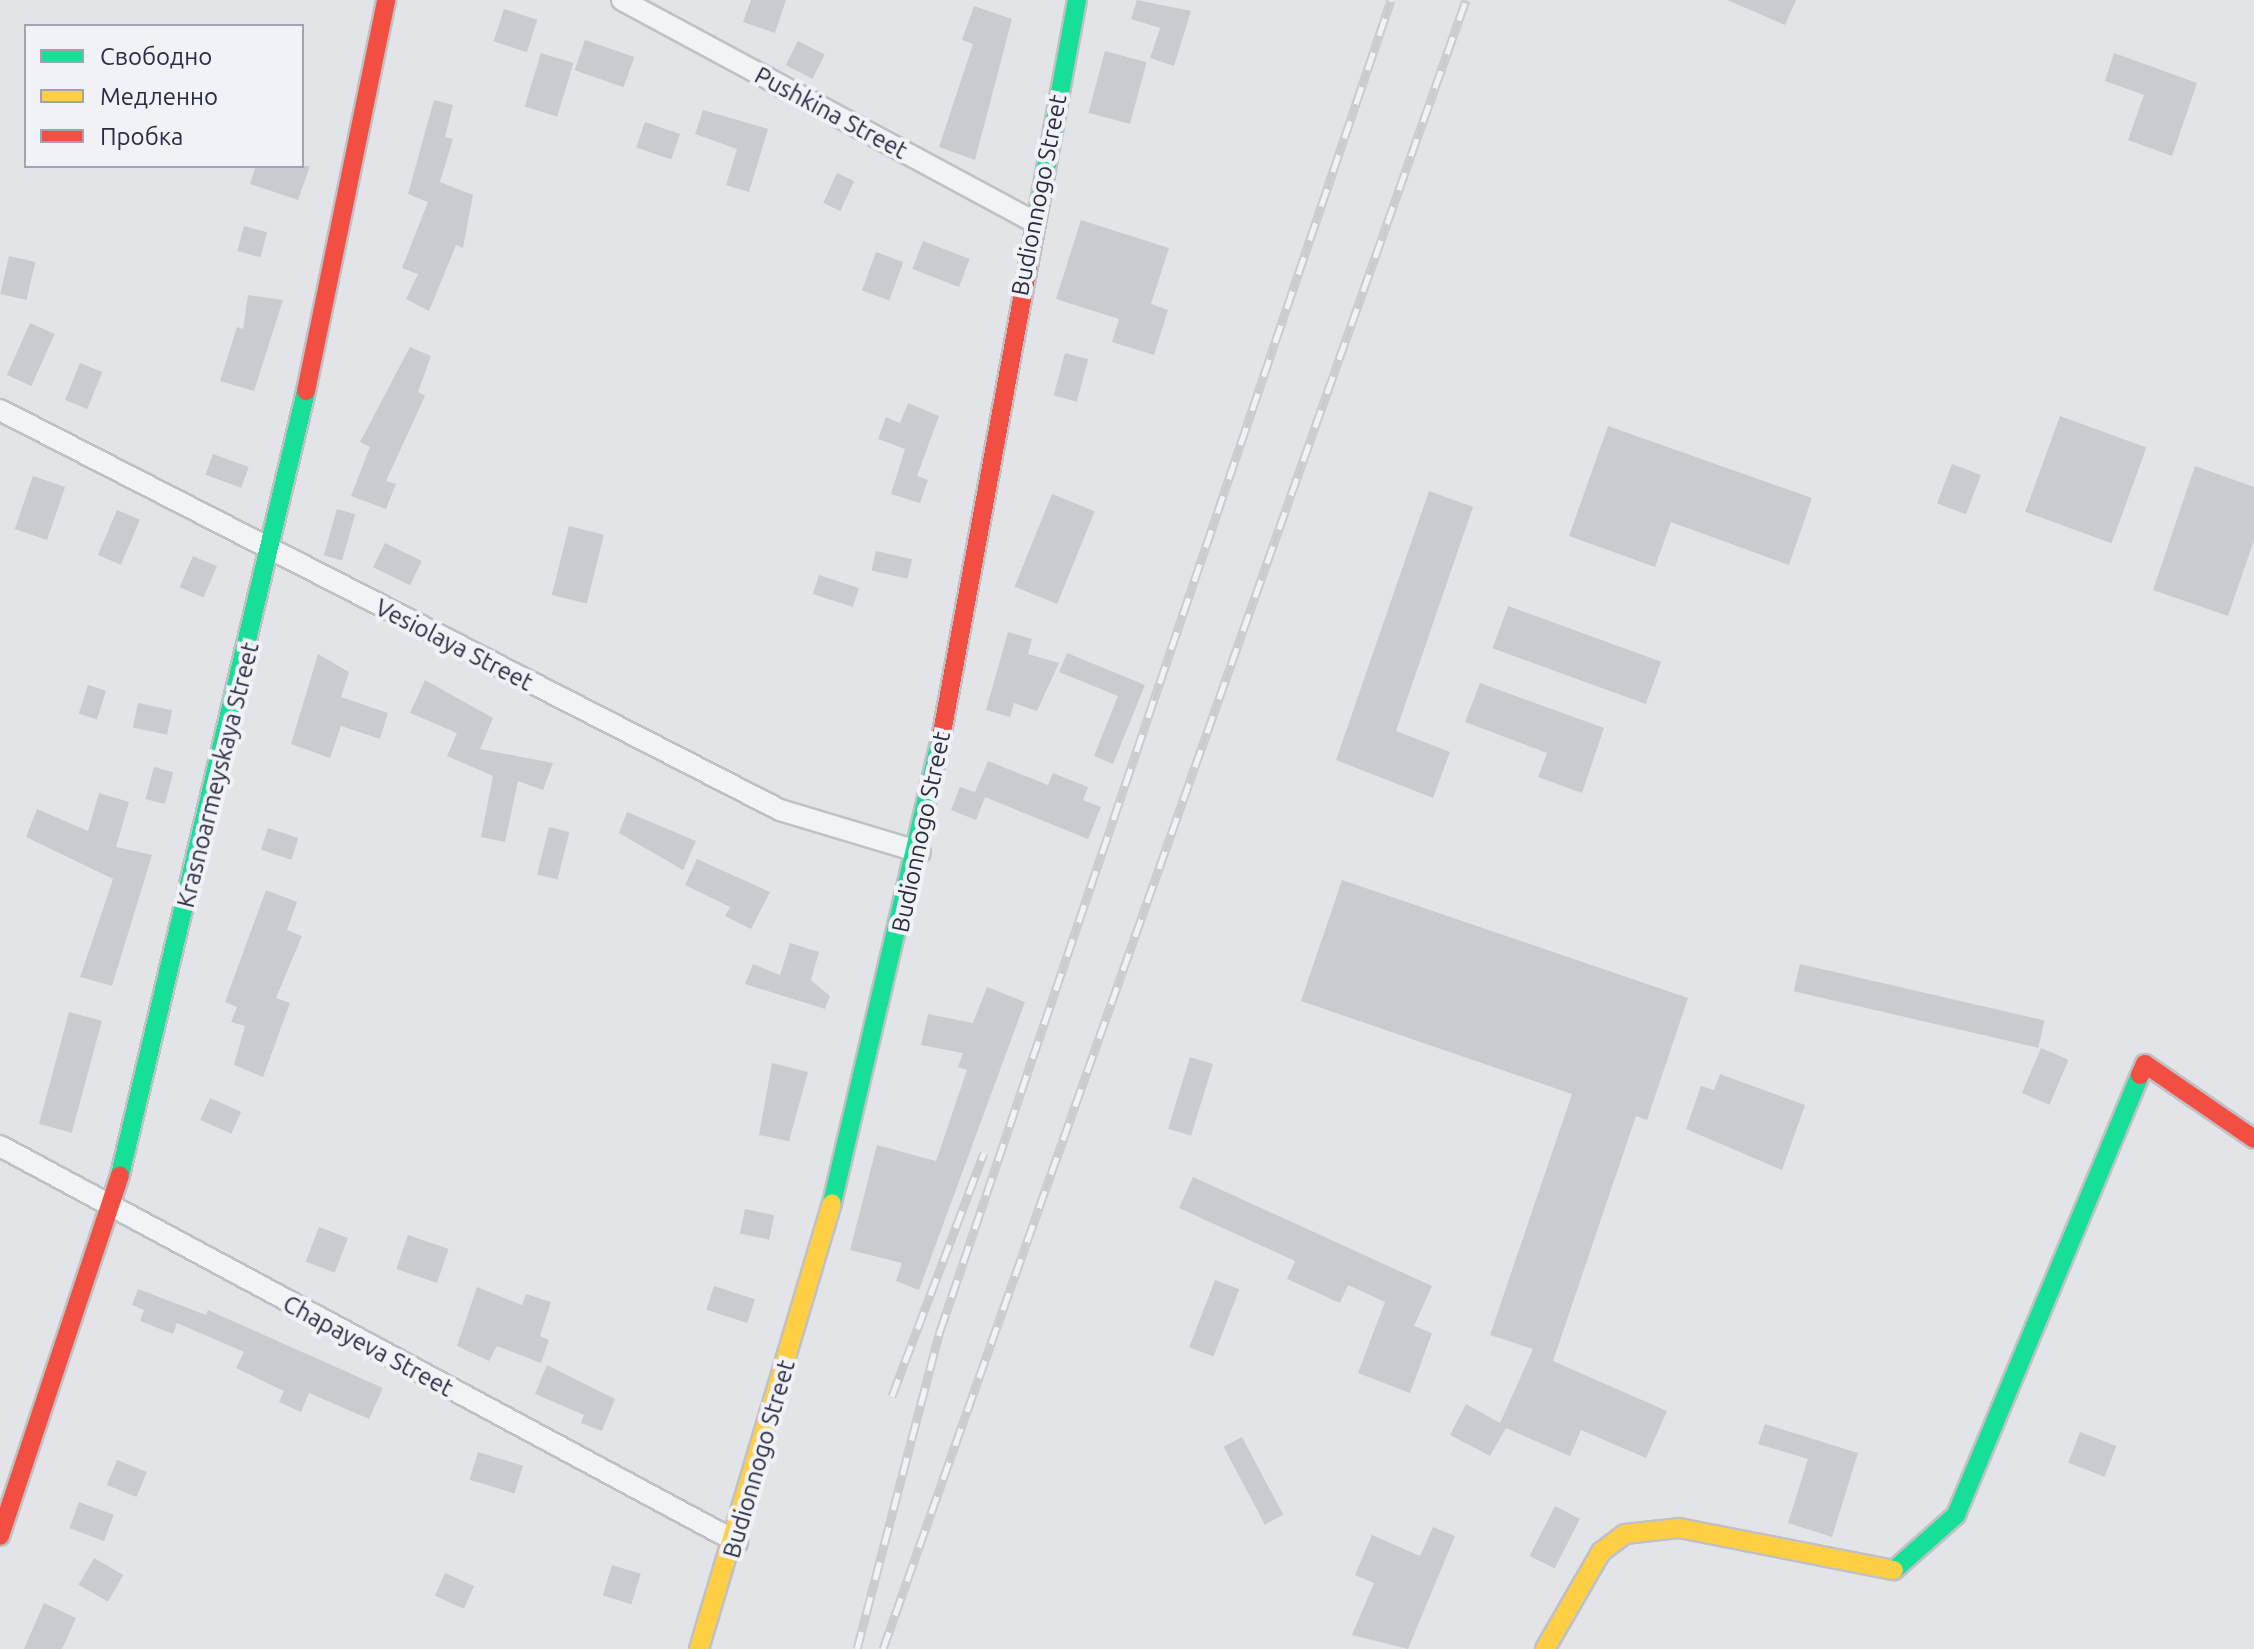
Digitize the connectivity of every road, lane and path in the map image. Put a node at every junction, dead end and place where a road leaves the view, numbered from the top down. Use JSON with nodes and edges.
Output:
{"nodes":[{"id":1,"x":386,"y":0,"type":"edge"},
{"id":2,"x":1077,"y":0,"type":"edge"},
{"id":3,"x":627,"y":1,"type":"edge"},
{"id":4,"x":1033,"y":221,"type":"junction"},
{"id":5,"x":0,"y":410,"type":"edge"},
{"id":6,"x":273,"y":553,"type":"junction"},
{"id":7,"x":920,"y":852,"type":"junction"},
{"id":8,"x":2254,"y":1139,"type":"edge"},
{"id":9,"x":0,"y":1146,"type":"edge"},
{"id":10,"x":111,"y":1210,"type":"junction"},
{"id":11,"x":0,"y":1536,"type":"edge"},
{"id":12,"x":737,"y":1542,"type":"junction"},
{"id":13,"x":699,"y":1649,"type":"edge"},
{"id":14,"x":1545,"y":1649,"type":"edge"}],
"edges":[{"from":1,"to":6,"type":"street","name":"Krasnoarmeyskaya Street"},
{"from":2,"to":4,"type":"street","name":"Budionnogo Street"},
{"from":3,"to":4,"type":"street","name":"Pushkina Street"},
{"from":4,"to":7,"type":"street","name":"Budionnogo Street"},
{"from":5,"to":6,"type":"street","name":"Vesiolaya Street"},
{"from":6,"to":7,"type":"street","name":"Vesiolaya Street"},
{"from":6,"to":10,"type":"street","name":"Krasnoarmeyskaya Street"},
{"from":7,"to":12,"type":"street","name":"Budionnogo Street"},
{"from":8,"to":14,"type":"street"},
{"from":9,"to":10,"type":"street","name":"Chapayeva Street"},
{"from":10,"to":11,"type":"street","name":"Krasnoarmeyskaya Street"},
{"from":10,"to":12,"type":"street","name":"Chapayeva Street"},
{"from":12,"to":13,"type":"street","name":"Budionnogo Street"}]}
